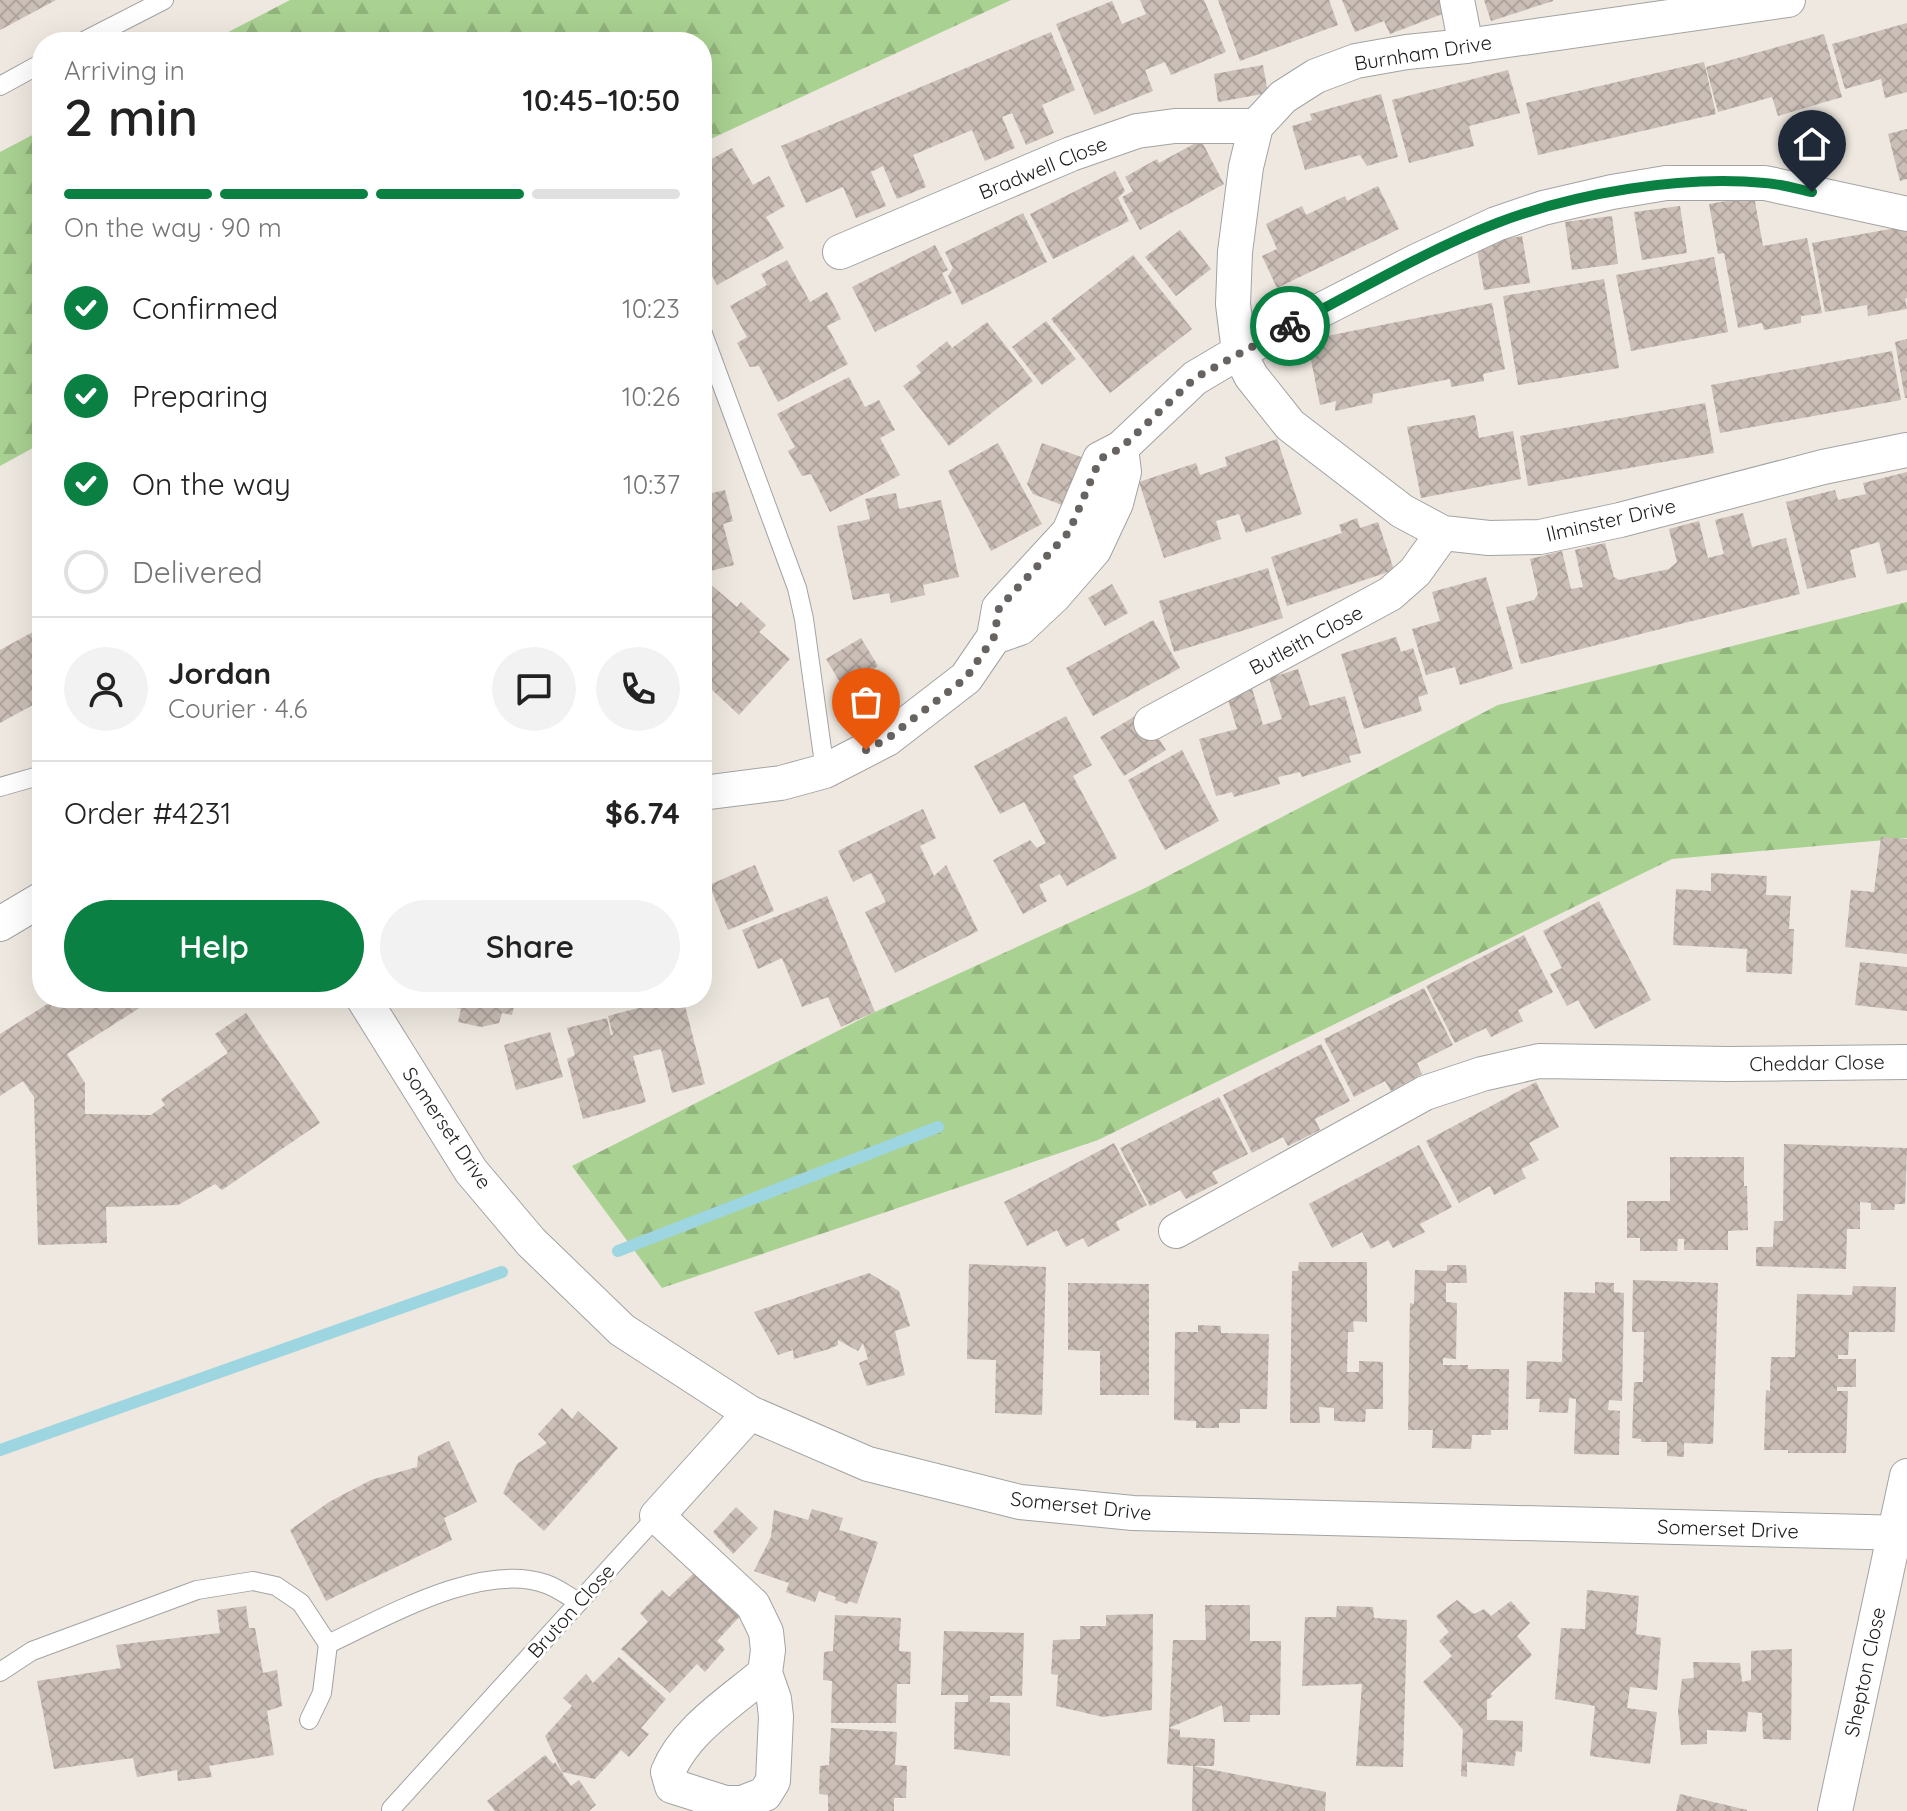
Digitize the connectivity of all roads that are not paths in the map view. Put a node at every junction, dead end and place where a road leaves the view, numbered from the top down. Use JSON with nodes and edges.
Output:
{"nodes":[{"id":1,"x":164,"y":0,"type":"edge"},
{"id":2,"x":1457,"y":0,"type":"edge"},
{"id":3,"x":1788,"y":0,"type":"edge"},
{"id":4,"x":102,"y":32,"type":"edge"},
{"id":5,"x":1466,"y":46,"type":"junction"},
{"id":6,"x":32,"y":68,"type":"edge"},
{"id":7,"x":0,"y":86,"type":"edge"},
{"id":8,"x":1256,"y":126,"type":"junction"},
{"id":9,"x":1907,"y":214,"type":"edge"},
{"id":10,"x":840,"y":252,"type":"dead end"},
{"id":11,"x":1239,"y":352,"type":"junction"},
{"id":12,"x":712,"y":358,"type":"edge"},
{"id":13,"x":1907,"y":450,"type":"edge"},
{"id":14,"x":1443,"y":533,"type":"junction"},
{"id":15,"x":1151,"y":723,"type":"dead end"},
{"id":16,"x":825,"y":771,"type":"junction"},
{"id":17,"x":32,"y":778,"type":"edge"},
{"id":18,"x":0,"y":787,"type":"edge"},
{"id":19,"x":712,"y":792,"type":"edge"},
{"id":20,"x":32,"y":905,"type":"edge"},
{"id":21,"x":0,"y":924,"type":"edge"},
{"id":22,"x":369,"y":1008,"type":"edge"},
{"id":23,"x":1907,"y":1062,"type":"edge"},
{"id":24,"x":1176,"y":1231,"type":"dead end"},
{"id":25,"x":750,"y":1413,"type":"junction"},
{"id":26,"x":1907,"y":1476,"type":"edge"},
{"id":27,"x":657,"y":1516,"type":"junction"},
{"id":28,"x":1901,"y":1533,"type":"edge"},
{"id":29,"x":579,"y":1602,"type":"junction"},
{"id":30,"x":328,"y":1644,"type":"junction"},
{"id":31,"x":0,"y":1672,"type":"edge"},
{"id":32,"x":765,"y":1673,"type":"dead end"},
{"id":33,"x":309,"y":1720,"type":"dead end"},
{"id":34,"x":389,"y":1810,"type":"edge"},
{"id":35,"x":1835,"y":1811,"type":"edge"}],
"edges":[{"from":1,"to":4,"type":"lane"},
{"from":2,"to":5,"type":"street"},
{"from":3,"to":5,"type":"street","name":"Burnham Drive"},
{"from":5,"to":8,"type":"street","name":"Burnham Drive"},
{"from":6,"to":7,"type":"lane"},
{"from":8,"to":10,"type":"street","name":"Bradwell Close"},
{"from":8,"to":11,"type":"street","name":"Burnham Drive"},
{"from":9,"to":11,"type":"street"},
{"from":11,"to":14,"type":"street","name":"Ilminster Drive"},
{"from":11,"to":16,"type":"street"},
{"from":12,"to":16,"type":"lane"},
{"from":13,"to":14,"type":"street","name":"Ilminster Drive"},
{"from":14,"to":15,"type":"street","name":"Butleith Close"},
{"from":16,"to":19,"type":"street"},
{"from":17,"to":18,"type":"lane"},
{"from":20,"to":21,"type":"street"},
{"from":22,"to":25,"type":"street","name":"Somerset Drive"},
{"from":23,"to":24,"type":"street","name":"Cheddar Close"},
{"from":25,"to":27,"type":"street","name":"Bruton Close"},
{"from":25,"to":28,"type":"street","name":"Somerset Drive"},
{"from":26,"to":28,"type":"street"},
{"from":27,"to":29,"type":"lane","name":"Bruton Close"},
{"from":27,"to":32,"type":"street"},
{"from":28,"to":35,"type":"street","name":"Shepton Close"},
{"from":29,"to":30,"type":"lane"},
{"from":29,"to":34,"type":"lane","name":"Bruton Close"},
{"from":30,"to":31,"type":"lane"},
{"from":30,"to":33,"type":"lane"}]}
